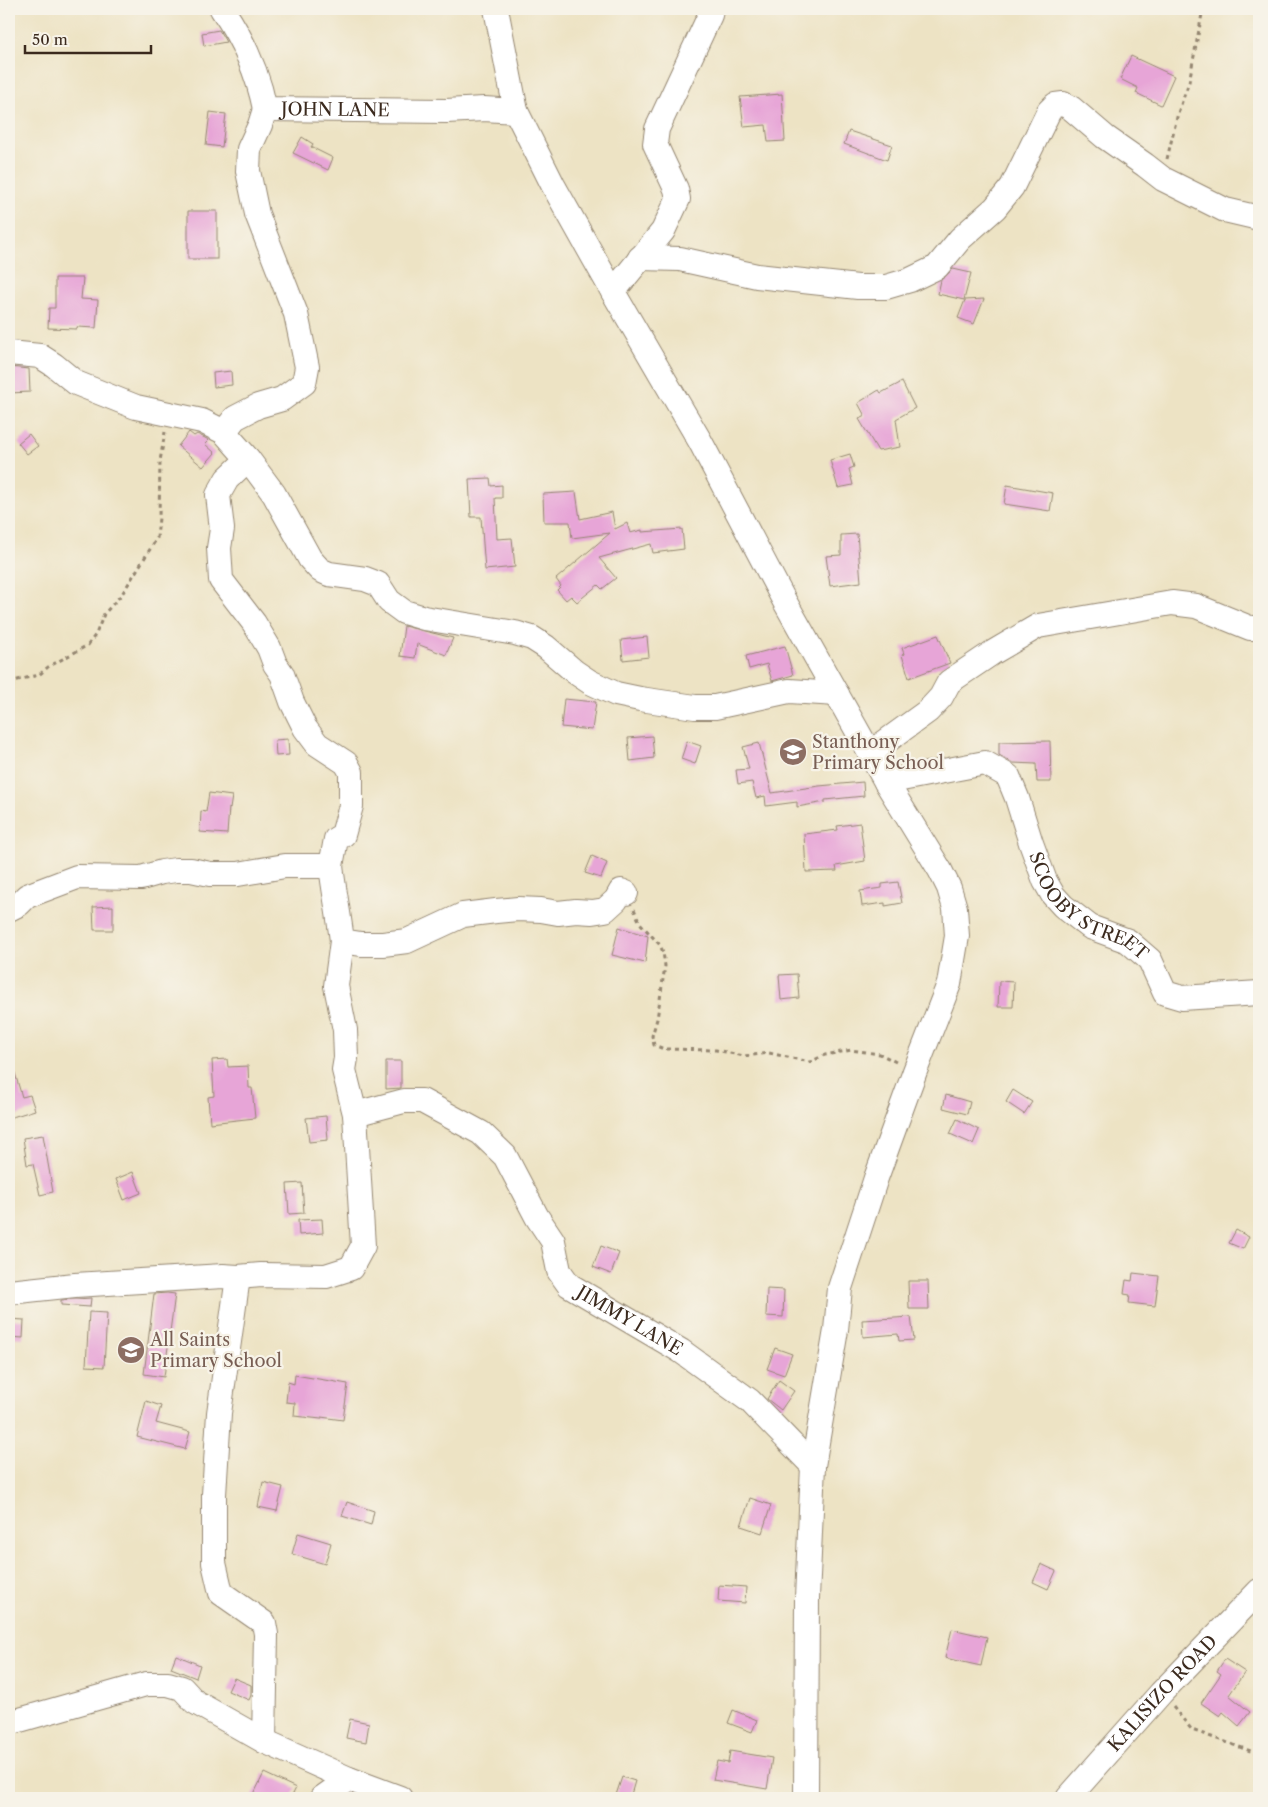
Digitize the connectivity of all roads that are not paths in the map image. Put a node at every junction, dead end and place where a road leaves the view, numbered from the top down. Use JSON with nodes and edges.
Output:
{"nodes":[{"id":1,"x":222,"y":9,"type":"edge"},
{"id":2,"x":496,"y":9,"type":"edge"},
{"id":3,"x":712,"y":9,"type":"edge"},
{"id":4,"x":266,"y":109,"type":"junction"},
{"id":5,"x":516,"y":111,"type":"junction"},
{"id":6,"x":1259,"y":218,"type":"edge"},
{"id":7,"x":640,"y":258,"type":"junction"},
{"id":8,"x":613,"y":292,"type":"junction"},
{"id":9,"x":9,"y":353,"type":"edge"},
{"id":10,"x":224,"y":432,"type":"junction"},
{"id":11,"x":248,"y":459,"type":"junction"},
{"id":12,"x":1259,"y":628,"type":"edge"},
{"id":13,"x":837,"y":694,"type":"junction"},
{"id":14,"x":870,"y":753,"type":"junction"},
{"id":15,"x":886,"y":782,"type":"junction"},
{"id":16,"x":332,"y":866,"type":"junction"},
{"id":17,"x":626,"y":893,"type":"road end"},
{"id":18,"x":9,"y":910,"type":"edge"},
{"id":19,"x":342,"y":941,"type":"junction"},
{"id":20,"x":1259,"y":993,"type":"edge"},
{"id":21,"x":355,"y":1114,"type":"junction"},
{"id":22,"x":238,"y":1277,"type":"junction"},
{"id":23,"x":9,"y":1292,"type":"edge"},
{"id":24,"x":813,"y":1466,"type":"junction"},
{"id":25,"x":1259,"y":1591,"type":"edge"},
{"id":26,"x":9,"y":1723,"type":"edge"},
{"id":27,"x":264,"y":1741,"type":"junction"},
{"id":28,"x":348,"y":1779,"type":"junction"},
{"id":29,"x":322,"y":1798,"type":"edge"},
{"id":30,"x":400,"y":1798,"type":"edge"},
{"id":31,"x":806,"y":1798,"type":"edge"},
{"id":32,"x":1068,"y":1798,"type":"edge"}],
"edges":[{"from":1,"to":4,"type":"street","name":"JOHN LANE"},
{"from":2,"to":5,"type":"street"},
{"from":3,"to":7,"type":"street"},
{"from":4,"to":5,"type":"street","name":"JOHN LANE"},
{"from":4,"to":10,"type":"street"},
{"from":5,"to":8,"type":"street"},
{"from":6,"to":7,"type":"street"},
{"from":7,"to":8,"type":"street"},
{"from":8,"to":13,"type":"street"},
{"from":9,"to":10,"type":"street"},
{"from":10,"to":11,"type":"street"},
{"from":11,"to":13,"type":"street"},
{"from":11,"to":16,"type":"street"},
{"from":12,"to":14,"type":"street"},
{"from":13,"to":14,"type":"street"},
{"from":14,"to":15,"type":"street"},
{"from":15,"to":20,"type":"street","name":"SCOOBY STREET"},
{"from":15,"to":24,"type":"street"},
{"from":16,"to":18,"type":"street"},
{"from":16,"to":19,"type":"street"},
{"from":17,"to":19,"type":"street"},
{"from":19,"to":21,"type":"street"},
{"from":21,"to":22,"type":"street"},
{"from":21,"to":24,"type":"street","name":"JIMMY LANE"},
{"from":22,"to":23,"type":"street"},
{"from":22,"to":27,"type":"street"},
{"from":24,"to":31,"type":"street"},
{"from":25,"to":32,"type":"street","name":"KALISIZO ROAD"},
{"from":26,"to":27,"type":"street"},
{"from":27,"to":28,"type":"street"},
{"from":28,"to":29,"type":"street"},
{"from":28,"to":30,"type":"street"}]}
